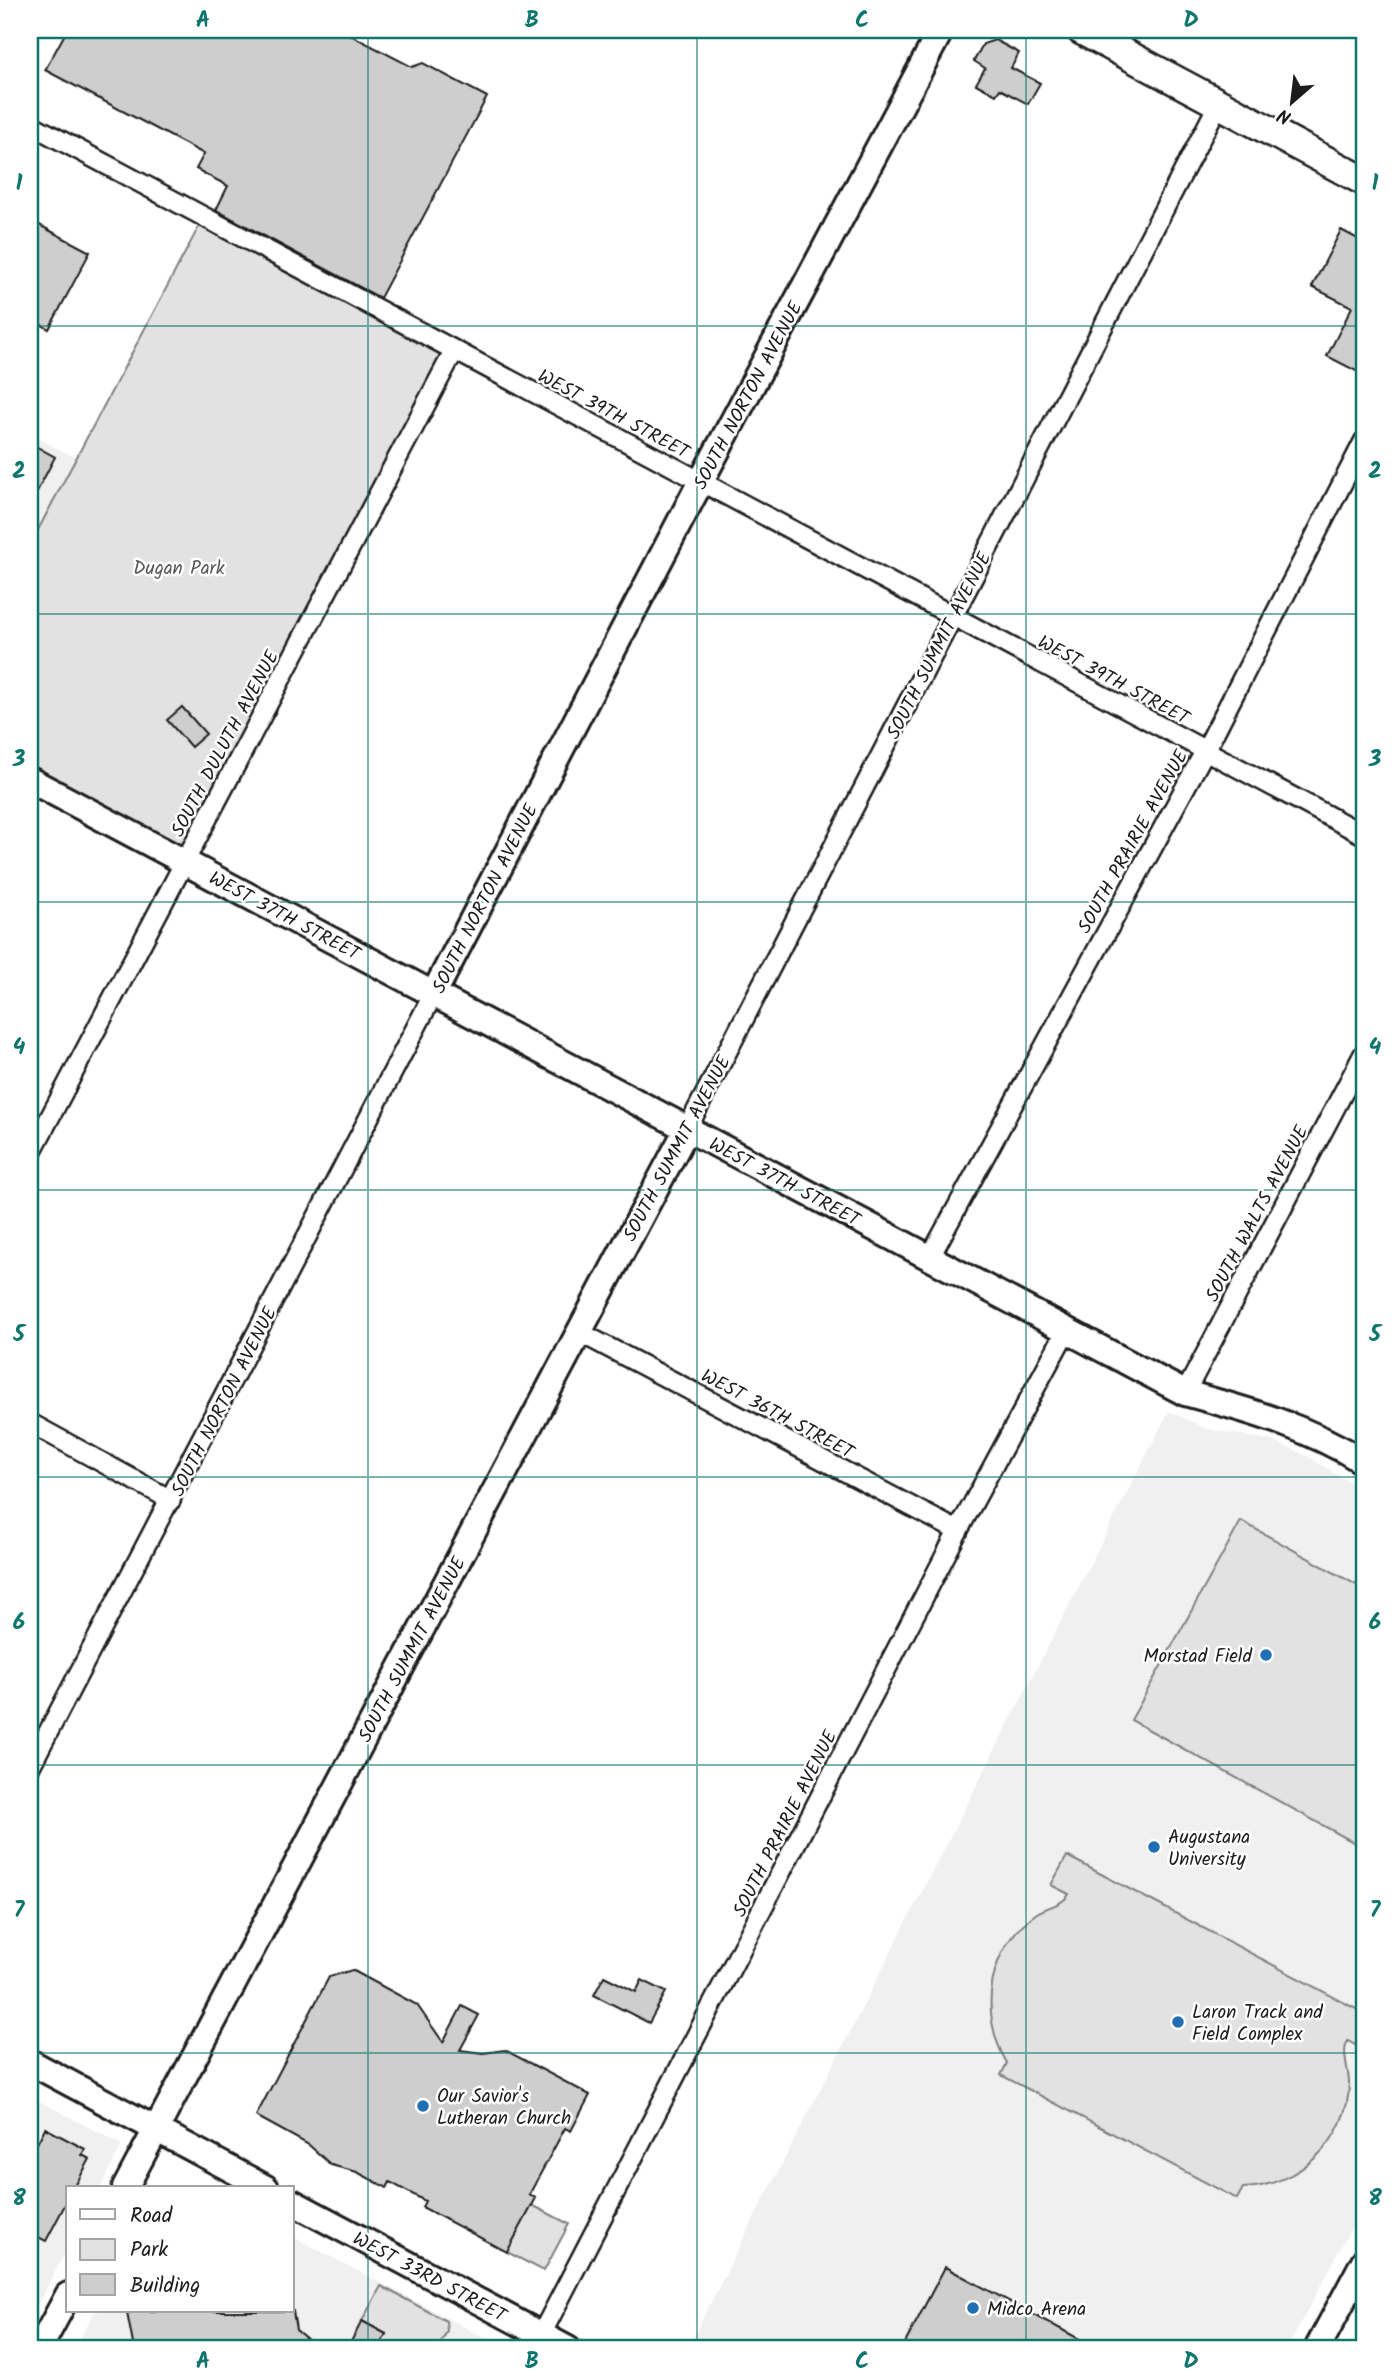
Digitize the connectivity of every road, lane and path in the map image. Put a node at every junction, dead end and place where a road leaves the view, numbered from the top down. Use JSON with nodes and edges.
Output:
{"nodes":[{"id":1,"x":941,"y":30,"type":"edge"},
{"id":2,"x":1081,"y":30,"type":"edge"},
{"id":3,"x":1219,"y":103,"type":"junction"},
{"id":4,"x":30,"y":124,"type":"edge"},
{"id":5,"x":1364,"y":181,"type":"edge"},
{"id":6,"x":454,"y":351,"type":"junction"},
{"id":7,"x":1364,"y":441,"type":"edge"},
{"id":8,"x":700,"y":483,"type":"junction"},
{"id":9,"x":953,"y":616,"type":"junction"},
{"id":10,"x":1205,"y":751,"type":"junction"},
{"id":11,"x":30,"y":780,"type":"edge"},
{"id":12,"x":1364,"y":835,"type":"edge"},
{"id":13,"x":185,"y":862,"type":"junction"},
{"id":14,"x":434,"y":993,"type":"junction"},
{"id":15,"x":1364,"y":1053,"type":"edge"},
{"id":16,"x":687,"y":1129,"type":"junction"},
{"id":17,"x":30,"y":1154,"type":"edge"},
{"id":18,"x":930,"y":1257,"type":"junction"},
{"id":19,"x":1066,"y":1331,"type":"junction"},
{"id":20,"x":579,"y":1332,"type":"junction"},
{"id":21,"x":1185,"y":1393,"type":"junction"},
{"id":22,"x":30,"y":1423,"type":"edge"},
{"id":23,"x":1364,"y":1462,"type":"edge"},
{"id":24,"x":171,"y":1500,"type":"junction"},
{"id":25,"x":958,"y":1531,"type":"junction"},
{"id":26,"x":30,"y":1767,"type":"edge"},
{"id":27,"x":30,"y":2062,"type":"edge"},
{"id":28,"x":156,"y":2130,"type":"junction"},
{"id":29,"x":126,"y":2186,"type":"edge"},
{"id":30,"x":262,"y":2186,"type":"edge"},
{"id":31,"x":294,"y":2203,"type":"edge"},
{"id":32,"x":1364,"y":2261,"type":"edge"},
{"id":33,"x":66,"y":2299,"type":"edge"},
{"id":34,"x":541,"y":2334,"type":"junction"},
{"id":35,"x":39,"y":2349,"type":"edge"},
{"id":36,"x":568,"y":2349,"type":"edge"},
{"id":37,"x":1317,"y":2349,"type":"edge"}],
"edges":[{"from":1,"to":8,"type":"street","name":"SOUTH NORTON AVENUE"},
{"from":2,"to":3,"type":"main road"},
{"from":3,"to":5,"type":"main road"},
{"from":3,"to":9,"type":"street","name":"SOUTH SUMMIT AVENUE"},
{"from":4,"to":6,"type":"street","name":"WEST 39TH STREET"},
{"from":6,"to":8,"type":"street","name":"WEST 39TH STREET"},
{"from":6,"to":13,"type":"street","name":"SOUTH DULUTH AVENUE"},
{"from":7,"to":10,"type":"street","name":"SOUTH PRAIRIE AVENUE"},
{"from":8,"to":9,"type":"street","name":"WEST 39TH STREET"},
{"from":8,"to":14,"type":"street","name":"SOUTH NORTON AVENUE"},
{"from":9,"to":10,"type":"street","name":"WEST 39TH STREET"},
{"from":9,"to":16,"type":"street","name":"SOUTH SUMMIT AVENUE"},
{"from":10,"to":12,"type":"street","name":"WEST 39TH STREET"},
{"from":10,"to":18,"type":"street","name":"SOUTH PRAIRIE AVENUE"},
{"from":11,"to":13,"type":"street","name":"WEST 37TH STREET"},
{"from":13,"to":14,"type":"street","name":"WEST 37TH STREET"},
{"from":13,"to":17,"type":"street","name":"SOUTH DULUTH AVENUE"},
{"from":14,"to":16,"type":"street","name":"WEST 37TH STREET"},
{"from":14,"to":24,"type":"street","name":"SOUTH NORTON AVENUE"},
{"from":15,"to":21,"type":"street","name":"SOUTH WALTS AVENUE"},
{"from":16,"to":18,"type":"street","name":"WEST 37TH STREET"},
{"from":16,"to":20,"type":"street","name":"SOUTH SUMMIT AVENUE"},
{"from":18,"to":19,"type":"street","name":"WEST 37TH STREET"},
{"from":19,"to":21,"type":"street","name":"WEST 37TH STREET"},
{"from":19,"to":25,"type":"street","name":"SOUTH PRAIRIE AVENUE"},
{"from":20,"to":25,"type":"street","name":"WEST 36TH STREET"},
{"from":20,"to":28,"type":"street","name":"SOUTH SUMMIT AVENUE"},
{"from":21,"to":23,"type":"street","name":"WEST 37TH STREET"},
{"from":22,"to":24,"type":"street"},
{"from":24,"to":26,"type":"street","name":"SOUTH NORTON AVENUE"},
{"from":25,"to":34,"type":"street","name":"SOUTH PRAIRIE AVENUE"},
{"from":27,"to":28,"type":"street"},
{"from":28,"to":29,"type":"street","name":"SOUTH SUMMIT AVENUE"},
{"from":28,"to":30,"type":"street"},
{"from":31,"to":34,"type":"street","name":"WEST 33RD STREET"},
{"from":32,"to":37,"type":"street"},
{"from":33,"to":35,"type":"street"},
{"from":34,"to":36,"type":"street","name":"WEST 33RD STREET"}]}
